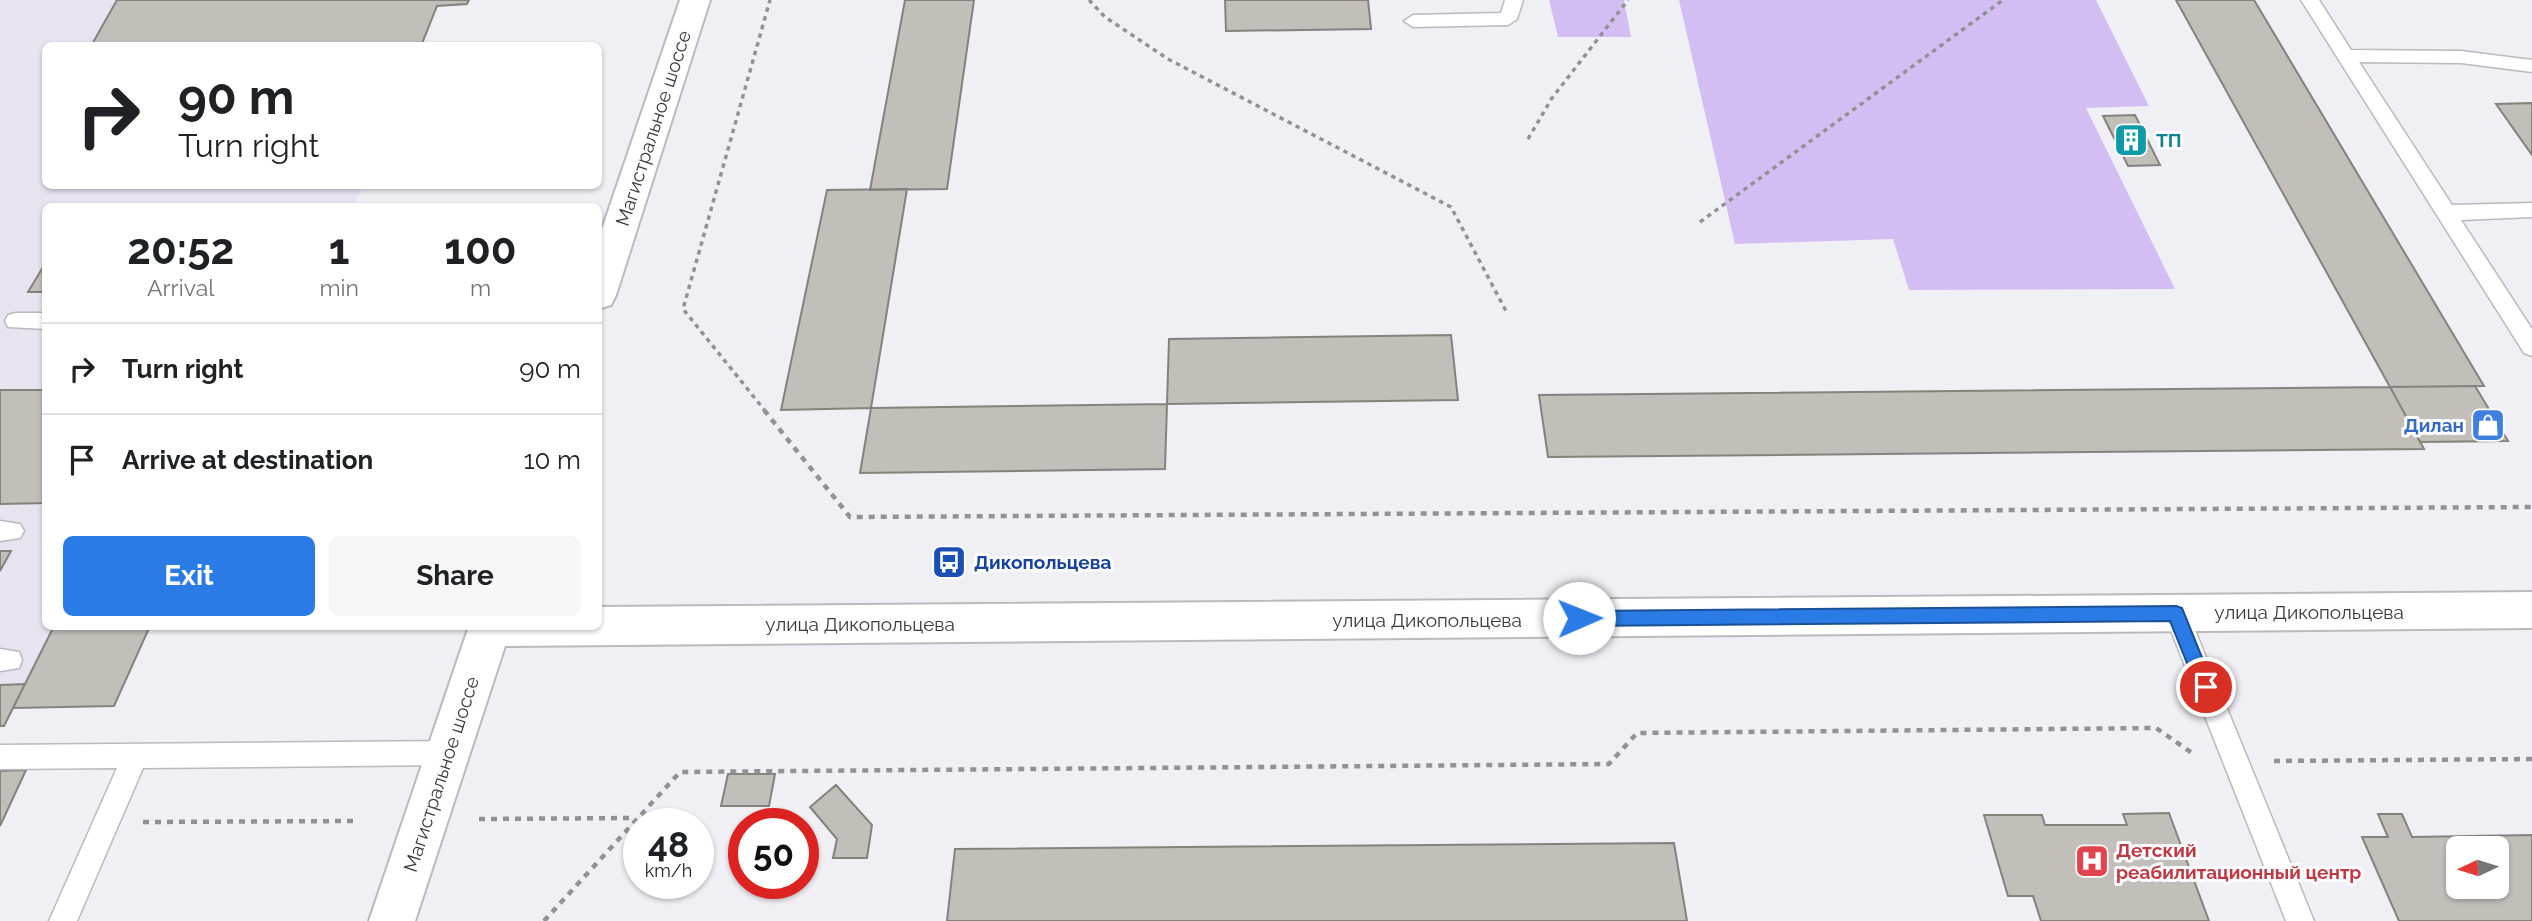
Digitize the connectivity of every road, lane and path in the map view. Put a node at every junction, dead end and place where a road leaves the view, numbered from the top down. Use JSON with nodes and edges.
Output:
{"nodes":[{"id":1,"x":695,"y":0,"type":"edge"},
{"id":2,"x":769,"y":0,"type":"edge"},
{"id":3,"x":1089,"y":0,"type":"edge"},
{"id":4,"x":1514,"y":0,"type":"edge"},
{"id":5,"x":1628,"y":0,"type":"edge"},
{"id":6,"x":2003,"y":0,"type":"edge"},
{"id":7,"x":2310,"y":0,"type":"edge"},
{"id":8,"x":1413,"y":21,"type":"dead end"},
{"id":9,"x":2346,"y":55,"type":"junction"},
{"id":10,"x":2532,"y":66,"type":"edge"},
{"id":11,"x":1528,"y":139,"type":"dead end"},
{"id":12,"x":2532,"y":211,"type":"edge"},
{"id":13,"x":2446,"y":213,"type":"junction"},
{"id":14,"x":1700,"y":222,"type":"dead end"},
{"id":15,"x":602,"y":283,"type":"edge"},
{"id":16,"x":1506,"y":312,"type":"dead end"},
{"id":17,"x":16,"y":321,"type":"dead end"},
{"id":18,"x":42,"y":321,"type":"edge"},
{"id":19,"x":2532,"y":347,"type":"edge"},
{"id":20,"x":2532,"y":507,"type":"edge"},
{"id":21,"x":2532,"y":610,"type":"edge"},
{"id":22,"x":2176,"y":613,"type":"junction"},
{"id":23,"x":602,"y":626,"type":"edge"},
{"id":24,"x":489,"y":630,"type":"edge"},
{"id":25,"x":2156,"y":728,"type":"dead end"},
{"id":26,"x":448,"y":753,"type":"junction"},
{"id":27,"x":136,"y":755,"type":"junction"},
{"id":28,"x":0,"y":757,"type":"edge"},
{"id":29,"x":2532,"y":758,"type":"edge"},
{"id":30,"x":2235,"y":761,"type":"junction"},
{"id":31,"x":646,"y":808,"type":"edge"},
{"id":32,"x":623,"y":818,"type":"edge"},
{"id":33,"x":479,"y":819,"type":"dead end"},
{"id":34,"x":356,"y":821,"type":"dead end"},
{"id":35,"x":106,"y":823,"type":"junction"},
{"id":36,"x":623,"y":834,"type":"edge"},
{"id":37,"x":63,"y":921,"type":"edge"},
{"id":38,"x":392,"y":921,"type":"edge"},
{"id":39,"x":544,"y":921,"type":"edge"},
{"id":40,"x":2300,"y":921,"type":"edge"}],
"edges":[{"from":1,"to":15,"type":"main road","name":"Магистральное шоссе"},
{"from":2,"to":20,"type":"path"},
{"from":3,"to":16,"type":"path"},
{"from":4,"to":8,"type":"lane"},
{"from":5,"to":11,"type":"path"},
{"from":6,"to":14,"type":"path"},
{"from":7,"to":9,"type":"lane"},
{"from":9,"to":10,"type":"lane"},
{"from":9,"to":13,"type":"lane"},
{"from":12,"to":13,"type":"lane"},
{"from":13,"to":19,"type":"lane"},
{"from":17,"to":18,"type":"lane"},
{"from":21,"to":22,"type":"main road","name":"улица Дикопольцева"},
{"from":22,"to":23,"type":"main road","name":"улица Дикопольцева"},
{"from":22,"to":30,"type":"lane"},
{"from":24,"to":26,"type":"main road","name":"Магистральное шоссе"},
{"from":25,"to":31,"type":"path"},
{"from":26,"to":27,"type":"lane"},
{"from":26,"to":38,"type":"main road","name":"Магистральное шоссе"},
{"from":27,"to":28,"type":"lane"},
{"from":27,"to":35,"type":"lane"},
{"from":29,"to":30,"type":"path"},
{"from":30,"to":40,"type":"lane"},
{"from":32,"to":33,"type":"path"},
{"from":34,"to":35,"type":"path"},
{"from":35,"to":37,"type":"lane"},
{"from":36,"to":39,"type":"path"}]}
